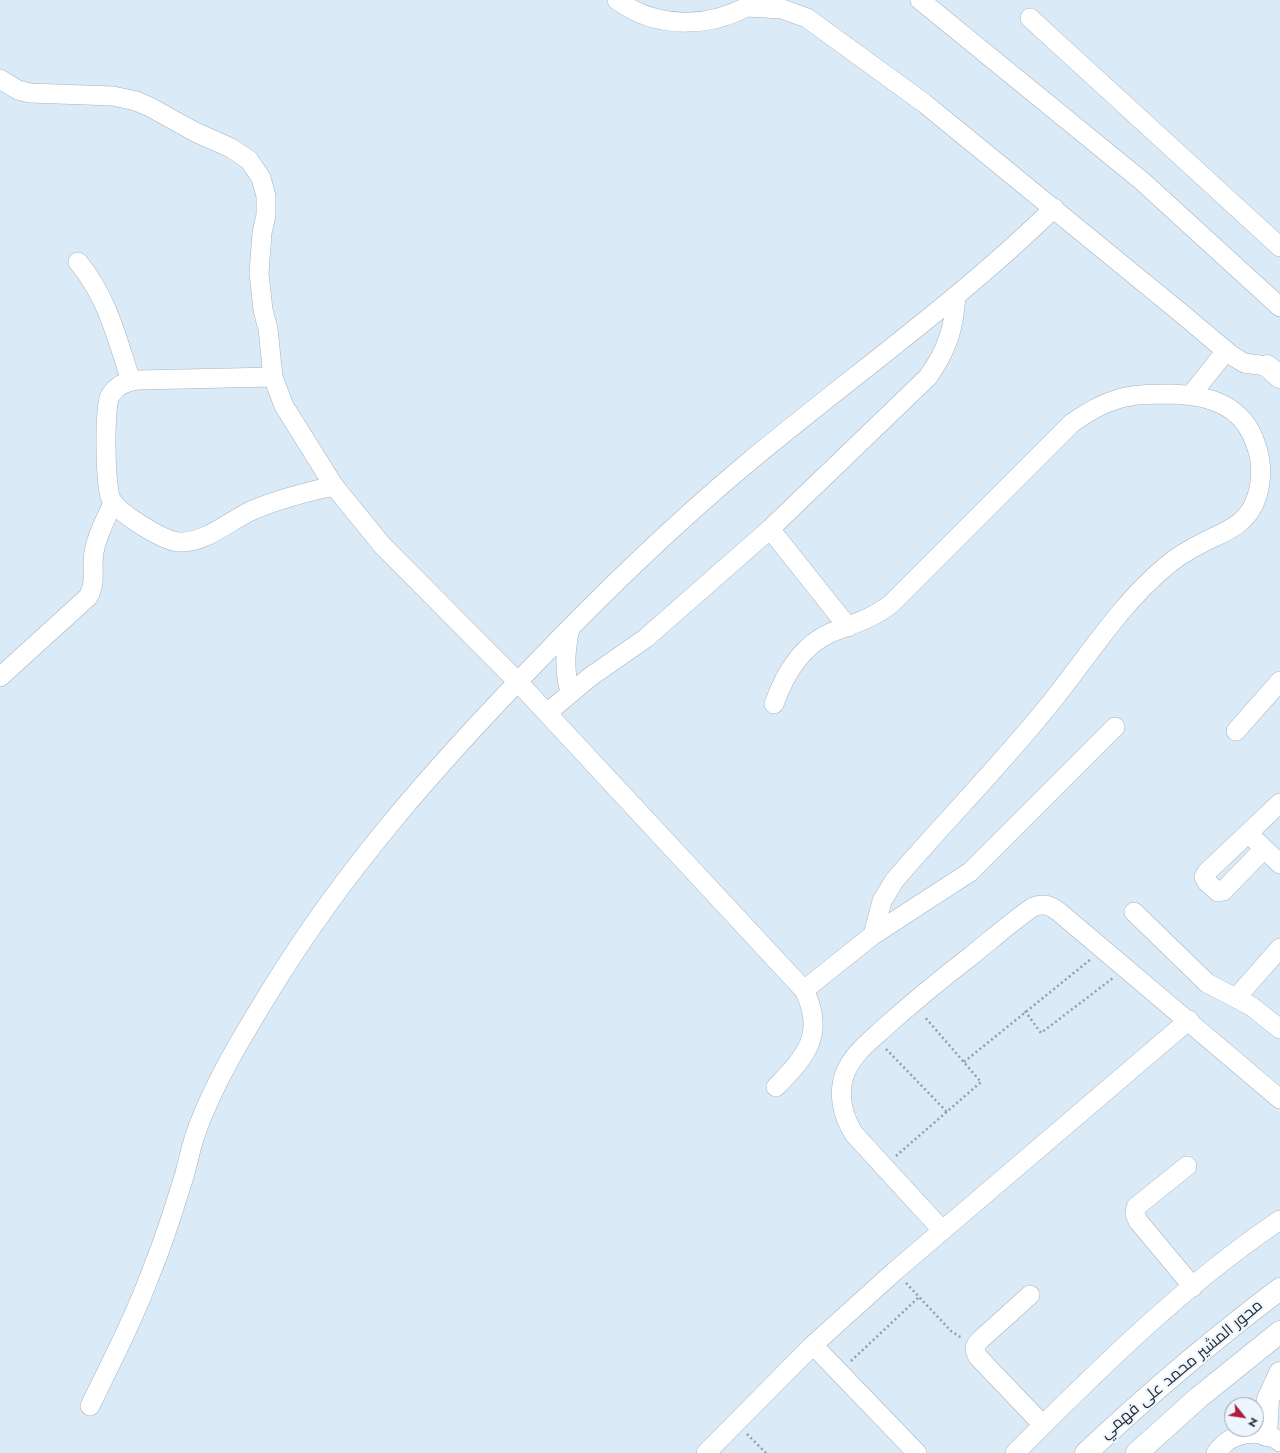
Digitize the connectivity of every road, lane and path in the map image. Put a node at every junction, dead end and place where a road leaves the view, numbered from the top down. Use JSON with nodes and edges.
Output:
{"nodes":[{"id":1,"x":617,"y":0,"type":"edge"},
{"id":2,"x":920,"y":0,"type":"edge"},
{"id":3,"x":753,"y":4,"type":"edge"},
{"id":4,"x":1030,"y":18,"type":"dead end"},
{"id":5,"x":0,"y":80,"type":"edge"},
{"id":6,"x":1054,"y":208,"type":"junction"},
{"id":7,"x":1280,"y":247,"type":"edge"},
{"id":8,"x":78,"y":262,"type":"dead end"},
{"id":9,"x":956,"y":296,"type":"junction"},
{"id":10,"x":1280,"y":307,"type":"edge"},
{"id":11,"x":1226,"y":351,"type":"junction"},
{"id":12,"x":1274,"y":372,"type":"edge"},
{"id":13,"x":273,"y":377,"type":"junction"},
{"id":14,"x":131,"y":381,"type":"junction"},
{"id":15,"x":1192,"y":395,"type":"junction"},
{"id":16,"x":334,"y":486,"type":"junction"},
{"id":17,"x":114,"y":503,"type":"junction"},
{"id":18,"x":770,"y":529,"type":"junction"},
{"id":19,"x":848,"y":627,"type":"junction"},
{"id":20,"x":570,"y":628,"type":"junction"},
{"id":21,"x":0,"y":676,"type":"edge"},
{"id":22,"x":1280,"y":681,"type":"edge"},
{"id":23,"x":518,"y":682,"type":"junction"},
{"id":24,"x":570,"y":692,"type":"junction"},
{"id":25,"x":774,"y":704,"type":"dead end"},
{"id":26,"x":547,"y":713,"type":"junction"},
{"id":27,"x":1115,"y":727,"type":"dead end"},
{"id":28,"x":1236,"y":731,"type":"dead end"},
{"id":29,"x":1278,"y":809,"type":"edge"},
{"id":30,"x":1248,"y":834,"type":"junction"},
{"id":31,"x":1264,"y":849,"type":"junction"},
{"id":32,"x":1280,"y":864,"type":"edge"},
{"id":33,"x":1134,"y":912,"type":"dead end"},
{"id":34,"x":873,"y":934,"type":"junction"},
{"id":35,"x":1280,"y":948,"type":"edge"},
{"id":36,"x":1104,"y":949,"type":"junction"},
{"id":37,"x":1126,"y":968,"type":"junction"},
{"id":38,"x":804,"y":990,"type":"junction"},
{"id":39,"x":1236,"y":998,"type":"junction"},
{"id":40,"x":912,"y":1003,"type":"junction"},
{"id":41,"x":1024,"y":1012,"type":"junction"},
{"id":42,"x":1189,"y":1020,"type":"junction"},
{"id":43,"x":1280,"y":1029,"type":"edge"},
{"id":44,"x":874,"y":1037,"type":"junction"},
{"id":45,"x":964,"y":1062,"type":"junction"},
{"id":46,"x":776,"y":1087,"type":"dead end"},
{"id":47,"x":1280,"y":1099,"type":"edge"},
{"id":48,"x":947,"y":1112,"type":"junction"},
{"id":49,"x":883,"y":1166,"type":"junction"},
{"id":50,"x":1186,"y":1166,"type":"dead end"},
{"id":51,"x":1280,"y":1220,"type":"edge"},
{"id":52,"x":942,"y":1230,"type":"junction"},
{"id":53,"x":895,"y":1270,"type":"junction"},
{"id":54,"x":1193,"y":1287,"type":"junction"},
{"id":55,"x":1280,"y":1289,"type":"edge"},
{"id":56,"x":1030,"y":1295,"type":"dead end"},
{"id":57,"x":919,"y":1297,"type":"junction"},
{"id":58,"x":1280,"y":1332,"type":"edge"},
{"id":59,"x":813,"y":1345,"type":"junction"},
{"id":60,"x":976,"y":1345,"type":"junction"},
{"id":61,"x":839,"y":1372,"type":"junction"},
{"id":62,"x":1280,"y":1373,"type":"edge"},
{"id":63,"x":90,"y":1406,"type":"dead end"},
{"id":64,"x":735,"y":1423,"type":"junction"},
{"id":65,"x":1043,"y":1425,"type":"junction"},
{"id":66,"x":1276,"y":1439,"type":"edge"},
{"id":67,"x":706,"y":1453,"type":"edge"},
{"id":68,"x":766,"y":1453,"type":"edge"},
{"id":69,"x":917,"y":1453,"type":"edge"},
{"id":70,"x":1015,"y":1453,"type":"edge"},
{"id":71,"x":1086,"y":1453,"type":"edge"},
{"id":72,"x":1137,"y":1453,"type":"edge"},
{"id":73,"x":1216,"y":1453,"type":"edge"}],
"edges":[{"from":1,"to":3,"type":"street"},
{"from":2,"to":10,"type":"street"},
{"from":3,"to":6,"type":"street"},
{"from":4,"to":7,"type":"street"},
{"from":5,"to":13,"type":"street"},
{"from":6,"to":9,"type":"street"},
{"from":6,"to":11,"type":"street"},
{"from":8,"to":14,"type":"street"},
{"from":9,"to":18,"type":"street"},
{"from":9,"to":20,"type":"street"},
{"from":11,"to":12,"type":"street"},
{"from":11,"to":15,"type":"street"},
{"from":13,"to":14,"type":"street"},
{"from":13,"to":16,"type":"street"},
{"from":14,"to":17,"type":"street"},
{"from":15,"to":19,"type":"street"},
{"from":15,"to":34,"type":"street"},
{"from":16,"to":17,"type":"street"},
{"from":16,"to":23,"type":"street"},
{"from":17,"to":21,"type":"street"},
{"from":18,"to":19,"type":"street"},
{"from":18,"to":24,"type":"street"},
{"from":19,"to":25,"type":"street"},
{"from":20,"to":23,"type":"street"},
{"from":20,"to":24,"type":"street"},
{"from":22,"to":28,"type":"street"},
{"from":23,"to":26,"type":"street"},
{"from":23,"to":63,"type":"street"},
{"from":24,"to":26,"type":"street"},
{"from":26,"to":38,"type":"street"},
{"from":27,"to":34,"type":"street"},
{"from":29,"to":30,"type":"street"},
{"from":30,"to":31,"type":"street"},
{"from":30,"to":31,"type":"street"},
{"from":31,"to":32,"type":"street"},
{"from":33,"to":39,"type":"street"},
{"from":34,"to":38,"type":"street"},
{"from":35,"to":39,"type":"street"},
{"from":36,"to":37,"type":"street"},
{"from":36,"to":40,"type":"street"},
{"from":36,"to":41,"type":"path"},
{"from":37,"to":41,"type":"path"},
{"from":37,"to":42,"type":"street"},
{"from":38,"to":46,"type":"street"},
{"from":39,"to":43,"type":"street"},
{"from":40,"to":44,"type":"street"},
{"from":40,"to":45,"type":"path"},
{"from":41,"to":45,"type":"path"},
{"from":42,"to":47,"type":"street"},
{"from":42,"to":52,"type":"street"},
{"from":44,"to":48,"type":"path"},
{"from":44,"to":49,"type":"street"},
{"from":45,"to":48,"type":"path"},
{"from":48,"to":49,"type":"path"},
{"from":49,"to":52,"type":"street"},
{"from":50,"to":54,"type":"street"},
{"from":51,"to":54,"type":"street"},
{"from":52,"to":53,"type":"street"},
{"from":53,"to":57,"type":"path"},
{"from":53,"to":59,"type":"street"},
{"from":54,"to":65,"type":"street"},
{"from":55,"to":71,"type":"main road","name":"محور المشير محمد على فهمي"},
{"from":56,"to":60,"type":"street"},
{"from":57,"to":60,"type":"path"},
{"from":57,"to":61,"type":"path"},
{"from":58,"to":72,"type":"main road","name":"محور المشير محمد على فهمي"},
{"from":59,"to":61,"type":"street"},
{"from":59,"to":64,"type":"street"},
{"from":60,"to":65,"type":"street"},
{"from":61,"to":69,"type":"street"},
{"from":62,"to":66,"type":"main road"},
{"from":64,"to":67,"type":"street"},
{"from":64,"to":68,"type":"path"},
{"from":65,"to":70,"type":"street"},
{"from":66,"to":73,"type":"street"}]}
